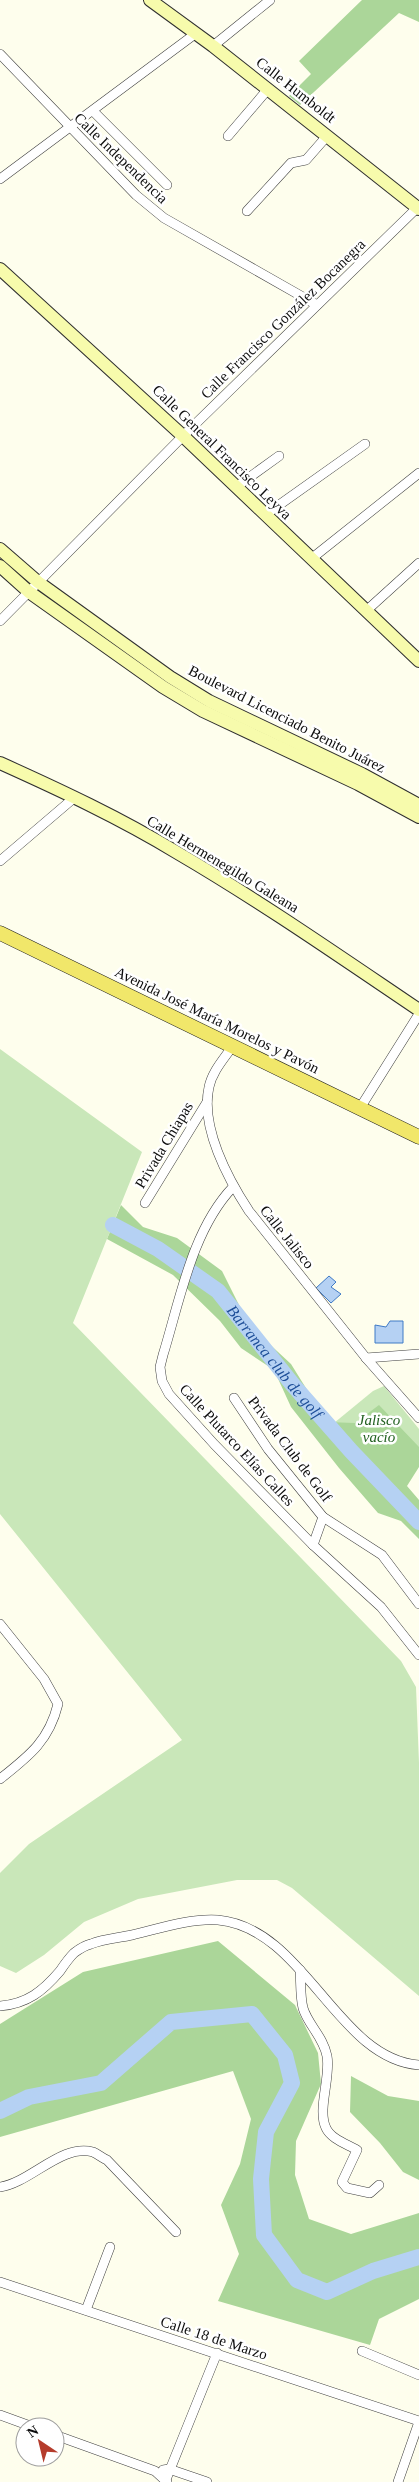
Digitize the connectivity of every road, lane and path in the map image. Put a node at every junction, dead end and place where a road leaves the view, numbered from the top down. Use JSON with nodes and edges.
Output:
{"nodes":[{"id":1,"x":150,"y":0,"type":"edge"},
{"id":2,"x":270,"y":0,"type":"edge"},
{"id":3,"x":196,"y":34,"type":"junction"},
{"id":4,"x":213,"y":46,"type":"junction"},
{"id":5,"x":0,"y":54,"type":"edge"},
{"id":6,"x":268,"y":89,"type":"junction"},
{"id":7,"x":93,"y":111,"type":"junction"},
{"id":8,"x":70,"y":128,"type":"junction"},
{"id":9,"x":228,"y":136,"type":"dead end"},
{"id":10,"x":327,"y":136,"type":"junction"},
{"id":11,"x":0,"y":179,"type":"edge"},
{"id":12,"x":167,"y":185,"type":"dead end"},
{"id":13,"x":418,"y":207,"type":"edge"},
{"id":14,"x":247,"y":211,"type":"dead end"},
{"id":15,"x":0,"y":269,"type":"edge"},
{"id":16,"x":317,"y":305,"type":"junction"},
{"id":17,"x":183,"y":436,"type":"junction"},
{"id":18,"x":365,"y":444,"type":"dead end"},
{"id":19,"x":279,"y":456,"type":"dead end"},
{"id":20,"x":419,"y":473,"type":"edge"},
{"id":21,"x":236,"y":487,"type":"junction"},
{"id":22,"x":264,"y":515,"type":"junction"},
{"id":23,"x":0,"y":549,"type":"edge"},
{"id":24,"x":311,"y":559,"type":"junction"},
{"id":25,"x":419,"y":563,"type":"edge"},
{"id":26,"x":0,"y":566,"type":"edge"},
{"id":27,"x":38,"y":582,"type":"junction"},
{"id":28,"x":29,"y":592,"type":"junction"},
{"id":29,"x":366,"y":611,"type":"junction"},
{"id":30,"x":0,"y":621,"type":"edge"},
{"id":31,"x":419,"y":661,"type":"edge"},
{"id":32,"x":206,"y":706,"type":"junction"},
{"id":33,"x":0,"y":762,"type":"edge"},
{"id":34,"x":75,"y":797,"type":"junction"},
{"id":35,"x":419,"y":805,"type":"edge"},
{"id":36,"x":419,"y":816,"type":"edge"},
{"id":37,"x":0,"y":861,"type":"edge"},
{"id":38,"x":0,"y":933,"type":"edge"},
{"id":39,"x":419,"y":1010,"type":"edge"},
{"id":40,"x":419,"y":1014,"type":"edge"},
{"id":41,"x":232,"y":1047,"type":"junction"},
{"id":42,"x":207,"y":1102,"type":"junction"},
{"id":43,"x":360,"y":1108,"type":"junction"},
{"id":44,"x":419,"y":1137,"type":"edge"},
{"id":45,"x":233,"y":1187,"type":"junction"},
{"id":46,"x":146,"y":1203,"type":"dead end"},
{"id":47,"x":419,"y":1354,"type":"edge"},
{"id":48,"x":366,"y":1358,"type":"junction"},
{"id":49,"x":234,"y":1398,"type":"dead end"},
{"id":50,"x":419,"y":1418,"type":"edge"},
{"id":51,"x":324,"y":1517,"type":"junction"},
{"id":52,"x":313,"y":1545,"type":"junction"},
{"id":53,"x":419,"y":1604,"type":"edge"},
{"id":54,"x":0,"y":1624,"type":"edge"},
{"id":55,"x":419,"y":1655,"type":"edge"},
{"id":56,"x":0,"y":1779,"type":"edge"},
{"id":57,"x":300,"y":1970,"type":"junction"},
{"id":58,"x":0,"y":2006,"type":"edge"},
{"id":59,"x":419,"y":2065,"type":"edge"},
{"id":60,"x":379,"y":2185,"type":"dead end"},
{"id":61,"x":0,"y":2187,"type":"edge"},
{"id":62,"x":176,"y":2232,"type":"dead end"},
{"id":63,"x":110,"y":2247,"type":"dead end"},
{"id":64,"x":0,"y":2282,"type":"edge"},
{"id":65,"x":86,"y":2310,"type":"junction"},
{"id":66,"x":362,"y":2351,"type":"dead end"},
{"id":67,"x":216,"y":2353,"type":"junction"},
{"id":68,"x":419,"y":2375,"type":"edge"},
{"id":69,"x":0,"y":2415,"type":"edge"},
{"id":70,"x":15,"y":2420,"type":"edge"},
{"id":71,"x":419,"y":2422,"type":"edge"},
{"id":72,"x":65,"y":2439,"type":"edge"},
{"id":73,"x":169,"y":2470,"type":"junction"},
{"id":74,"x":155,"y":2471,"type":"junction"},
{"id":75,"x":165,"y":2482,"type":"edge"},
{"id":76,"x":207,"y":2482,"type":"edge"},
{"id":77,"x":398,"y":2482,"type":"edge"}],
"edges":[{"from":1,"to":3,"type":"street","name":"Calle Humboldt"},
{"from":2,"to":4,"type":"street"},
{"from":3,"to":4,"type":"street","name":"Calle Humboldt"},
{"from":3,"to":7,"type":"street"},
{"from":4,"to":6,"type":"street","name":"Calle Humboldt"},
{"from":5,"to":8,"type":"street","name":"Calle Independencia"},
{"from":6,"to":9,"type":"street"},
{"from":6,"to":10,"type":"street","name":"Calle Humboldt"},
{"from":7,"to":8,"type":"street"},
{"from":7,"to":12,"type":"street"},
{"from":8,"to":11,"type":"street"},
{"from":8,"to":16,"type":"street","name":"Calle Independencia"},
{"from":10,"to":13,"type":"street","name":"Calle Humboldt"},
{"from":10,"to":14,"type":"street"},
{"from":13,"to":16,"type":"street","name":"Calle Francisco González Bocanegra"},
{"from":15,"to":17,"type":"street","name":"Calle General Francisco Leyva"},
{"from":16,"to":17,"type":"street","name":"Calle Francisco González Bocanegra"},
{"from":17,"to":21,"type":"street","name":"Calle General Francisco Leyva"},
{"from":17,"to":27,"type":"street","name":"Calle Francisco González Bocanegra"},
{"from":18,"to":22,"type":"street"},
{"from":19,"to":21,"type":"street"},
{"from":20,"to":24,"type":"street"},
{"from":21,"to":22,"type":"street","name":"Calle General Francisco Leyva"},
{"from":22,"to":24,"type":"street","name":"Calle General Francisco Leyva"},
{"from":23,"to":27,"type":"street","name":"Boulevard Licenciado Benito Juárez"},
{"from":24,"to":29,"type":"street","name":"Calle General Francisco Leyva"},
{"from":25,"to":29,"type":"street"},
{"from":26,"to":28,"type":"street","name":"Boulevard Licenciado Benito Juárez"},
{"from":27,"to":28,"type":"street","name":"Calle Francisco González Bocanegra"},
{"from":27,"to":32,"type":"street","name":"Boulevard Licenciado Benito Juárez"},
{"from":28,"to":30,"type":"street","name":"Calle Francisco González Bocanegra"},
{"from":28,"to":32,"type":"street","name":"Boulevard Licenciado Benito Juárez"},
{"from":29,"to":31,"type":"street","name":"Calle General Francisco Leyva"},
{"from":32,"to":35,"type":"street","name":"Boulevard Licenciado Benito Juárez"},
{"from":32,"to":36,"type":"street","name":"Boulevard Licenciado Benito Juárez"},
{"from":33,"to":34,"type":"street","name":"Calle Hermenegildo Galeana"},
{"from":34,"to":37,"type":"street"},
{"from":34,"to":39,"type":"street","name":"Calle Hermenegildo Galeana"},
{"from":38,"to":41,"type":"main road","name":"Avenida José María Morelos y Pavón"},
{"from":40,"to":43,"type":"street"},
{"from":41,"to":42,"type":"street","name":"Calle Jalisco"},
{"from":41,"to":43,"type":"main road","name":"Avenida José María Morelos y Pavón"},
{"from":42,"to":45,"type":"street","name":"Calle Jalisco"},
{"from":42,"to":46,"type":"street","name":"Privada Chiapas"},
{"from":43,"to":44,"type":"main road","name":"Avenida José María Morelos y Pavón"},
{"from":45,"to":48,"type":"street","name":"Calle Jalisco"},
{"from":45,"to":52,"type":"street","name":"Calle Plutarco Elías Calles"},
{"from":47,"to":48,"type":"street"},
{"from":48,"to":50,"type":"street","name":"Calle Jalisco"},
{"from":49,"to":51,"type":"street","name":"Privada Club de Golf"},
{"from":51,"to":52,"type":"street","name":"Privada Club de Golf"},
{"from":51,"to":53,"type":"street","name":"Privada Club de Golf"},
{"from":52,"to":55,"type":"street","name":"Calle Plutarco Elías Calles"},
{"from":54,"to":56,"type":"street"},
{"from":57,"to":58,"type":"street"},
{"from":57,"to":59,"type":"street"},
{"from":57,"to":60,"type":"street"},
{"from":61,"to":62,"type":"street"},
{"from":63,"to":65,"type":"street"},
{"from":64,"to":65,"type":"street","name":"Calle 18 de Marzo"},
{"from":65,"to":67,"type":"street","name":"Calle 18 de Marzo"},
{"from":66,"to":68,"type":"street"},
{"from":67,"to":71,"type":"street","name":"Calle 18 de Marzo"},
{"from":67,"to":73,"type":"street"},
{"from":69,"to":70,"type":"street"},
{"from":71,"to":77,"type":"street"},
{"from":72,"to":74,"type":"street"},
{"from":73,"to":74,"type":"street"},
{"from":73,"to":75,"type":"street"},
{"from":73,"to":76,"type":"street"},
{"from":74,"to":75,"type":"street"}]}
